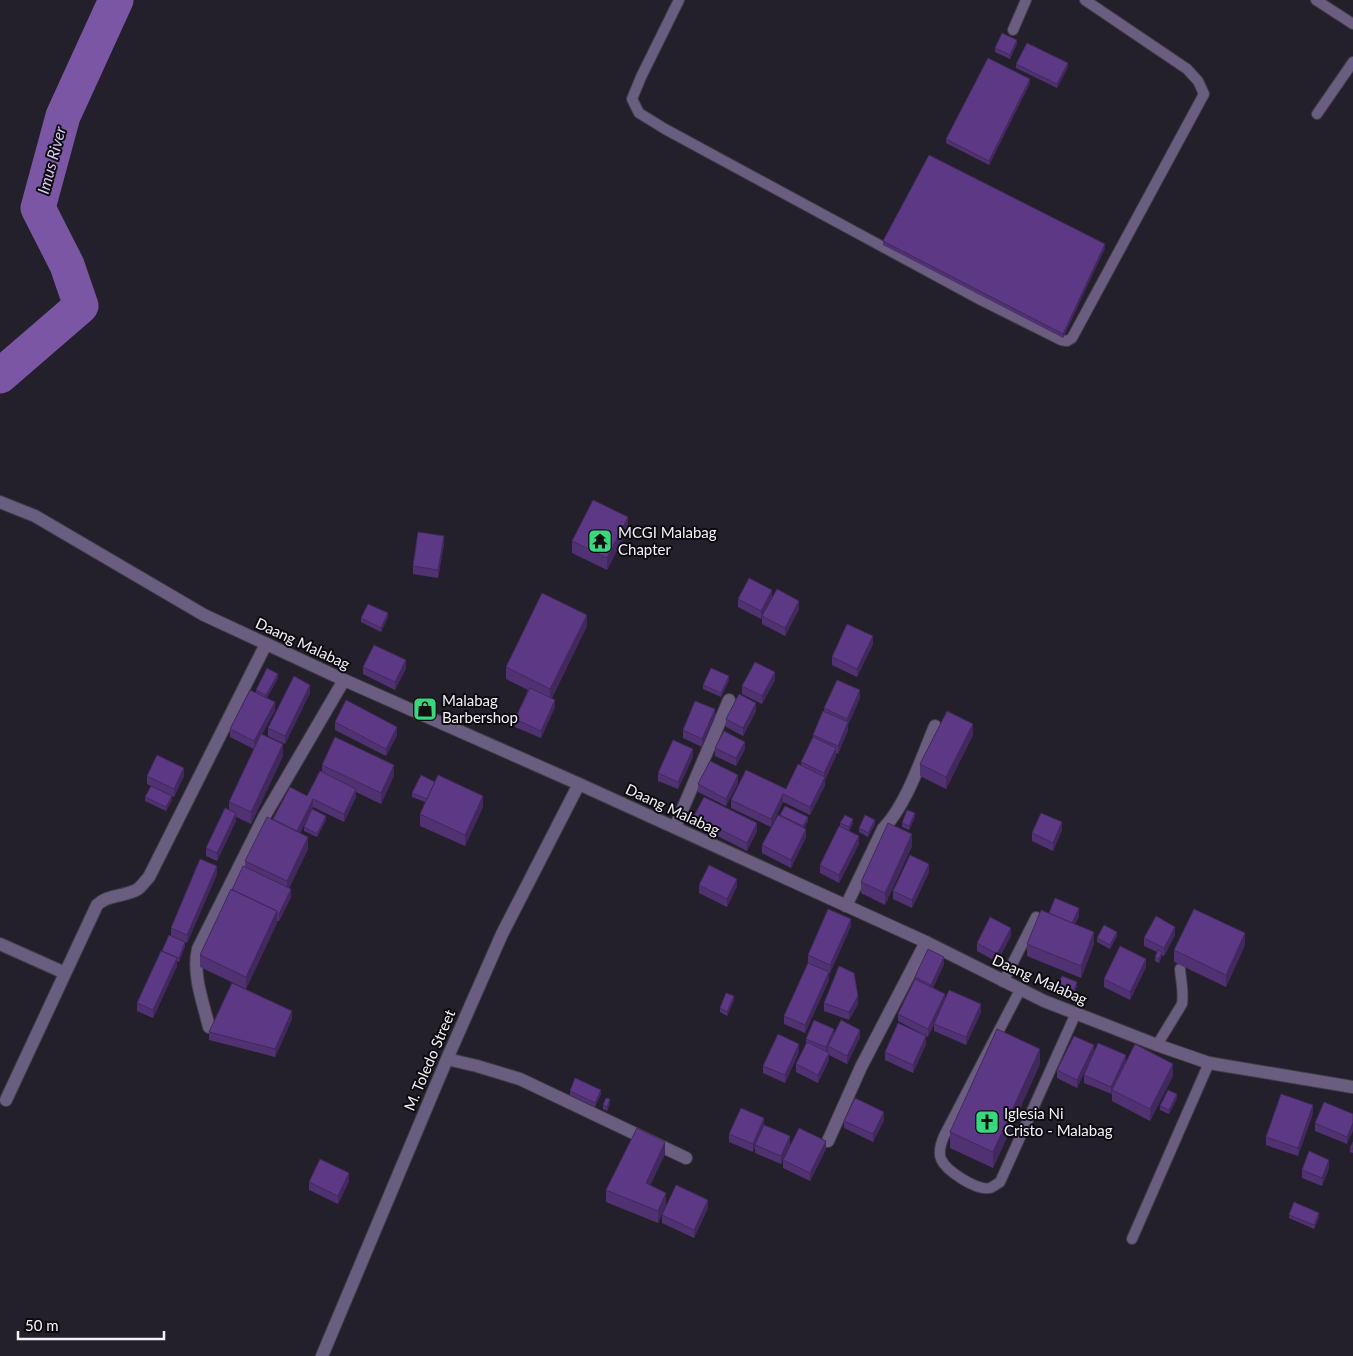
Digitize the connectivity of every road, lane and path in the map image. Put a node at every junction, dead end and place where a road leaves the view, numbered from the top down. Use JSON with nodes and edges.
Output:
{"nodes":[{"id":1,"x":679,"y":0,"type":"edge"},
{"id":2,"x":1026,"y":0,"type":"edge"},
{"id":3,"x":1085,"y":0,"type":"edge"},
{"id":4,"x":1316,"y":0,"type":"edge"},
{"id":5,"x":1353,"y":24,"type":"edge"},
{"id":6,"x":1013,"y":30,"type":"dead end"},
{"id":7,"x":1353,"y":62,"type":"edge"},
{"id":8,"x":1317,"y":114,"type":"dead end"},
{"id":9,"x":0,"y":502,"type":"edge"},
{"id":10,"x":266,"y":644,"type":"junction"},
{"id":11,"x":344,"y":680,"type":"junction"},
{"id":12,"x":729,"y":700,"type":"dead end"},
{"id":13,"x":935,"y":726,"type":"dead end"},
{"id":14,"x":579,"y":784,"type":"junction"},
{"id":15,"x":674,"y":827,"type":"junction"},
{"id":16,"x":846,"y":906,"type":"junction"},
{"id":17,"x":1036,"y":917,"type":"edge"},
{"id":18,"x":926,"y":942,"type":"junction"},
{"id":19,"x":0,"y":944,"type":"edge"},
{"id":20,"x":1180,"y":970,"type":"dead end"},
{"id":21,"x":65,"y":973,"type":"junction"},
{"id":22,"x":1003,"y":982,"type":"junction"},
{"id":23,"x":1020,"y":990,"type":"junction"},
{"id":24,"x":1076,"y":1013,"type":"junction"},
{"id":25,"x":210,"y":1027,"type":"edge"},
{"id":26,"x":1157,"y":1045,"type":"junction"},
{"id":27,"x":447,"y":1059,"type":"junction"},
{"id":28,"x":1209,"y":1063,"type":"junction"},
{"id":29,"x":1353,"y":1087,"type":"edge"},
{"id":30,"x":6,"y":1100,"type":"dead end"},
{"id":31,"x":828,"y":1141,"type":"edge"},
{"id":32,"x":686,"y":1158,"type":"dead end"},
{"id":33,"x":1132,"y":1239,"type":"dead end"},
{"id":34,"x":322,"y":1356,"type":"edge"}],
"edges":[{"from":1,"to":3,"type":"lane"},
{"from":2,"to":6,"type":"lane"},
{"from":4,"to":5,"type":"lane"},
{"from":7,"to":8,"type":"lane"},
{"from":9,"to":10,"type":"street","name":"Daang Malabag"},
{"from":10,"to":11,"type":"street","name":"Daang Malabag"},
{"from":10,"to":21,"type":"street"},
{"from":11,"to":14,"type":"street","name":"Daang Malabag"},
{"from":11,"to":25,"type":"street"},
{"from":12,"to":15,"type":"street"},
{"from":13,"to":16,"type":"street"},
{"from":14,"to":15,"type":"street","name":"Daang Malabag"},
{"from":14,"to":27,"type":"street","name":"M. Toledo Street"},
{"from":15,"to":16,"type":"street","name":"Daang Malabag"},
{"from":16,"to":18,"type":"street","name":"Daang Malabag"},
{"from":17,"to":22,"type":"lane"},
{"from":18,"to":22,"type":"street","name":"Daang Malabag"},
{"from":18,"to":31,"type":"street"},
{"from":19,"to":21,"type":"street"},
{"from":20,"to":26,"type":"lane"},
{"from":21,"to":30,"type":"street"},
{"from":22,"to":23,"type":"street","name":"Daang Malabag"},
{"from":23,"to":24,"type":"street","name":"Daang Malabag"},
{"from":23,"to":24,"type":"lane"},
{"from":24,"to":26,"type":"street","name":"Daang Malabag"},
{"from":26,"to":28,"type":"street","name":"Daang Malabag"},
{"from":27,"to":32,"type":"street"},
{"from":27,"to":34,"type":"street","name":"M. Toledo Street"},
{"from":28,"to":29,"type":"street","name":"Daang Malabag"},
{"from":28,"to":33,"type":"lane"}]}
